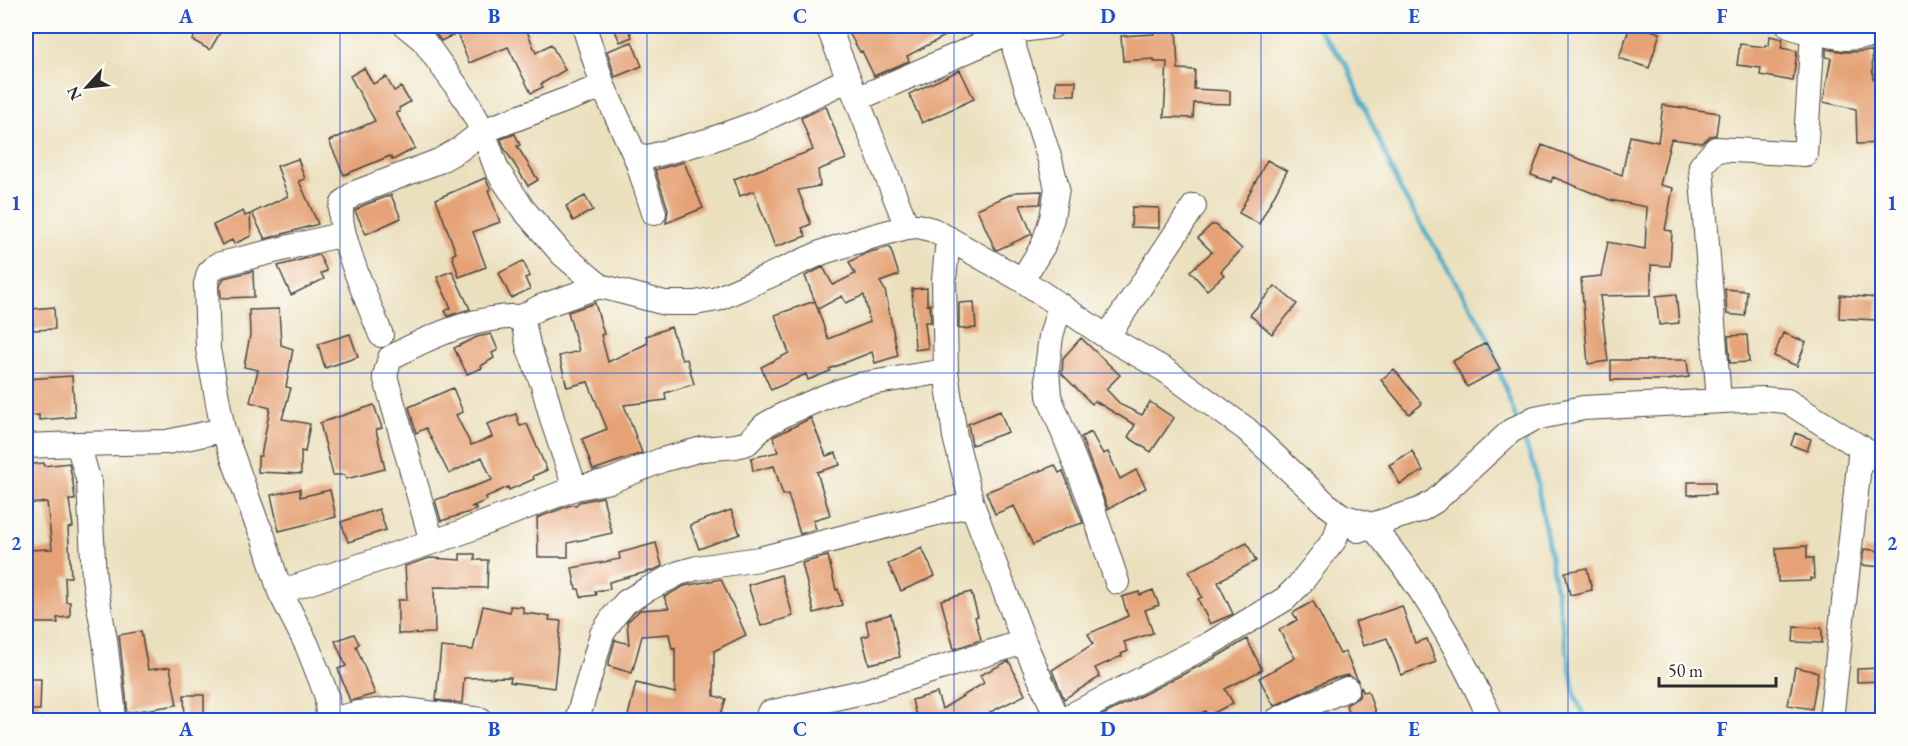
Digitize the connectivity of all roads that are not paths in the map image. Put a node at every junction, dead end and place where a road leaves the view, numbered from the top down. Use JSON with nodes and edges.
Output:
{"nodes":[{"id":1,"x":406,"y":26,"type":"edge"},
{"id":2,"x":584,"y":26,"type":"edge"},
{"id":3,"x":828,"y":26,"type":"edge"},
{"id":4,"x":1052,"y":26,"type":"edge"},
{"id":5,"x":1789,"y":26,"type":"edge"},
{"id":6,"x":1011,"y":28,"type":"edge"},
{"id":7,"x":1813,"y":32,"type":"junction"},
{"id":8,"x":1882,"y":35,"type":"edge"},
{"id":9,"x":603,"y":86,"type":"junction"},
{"id":10,"x":853,"y":89,"type":"junction"},
{"id":11,"x":483,"y":131,"type":"junction"},
{"id":12,"x":637,"y":160,"type":"junction"},
{"id":13,"x":1194,"y":206,"type":"dead end"},
{"id":14,"x":654,"y":213,"type":"dead end"},
{"id":15,"x":907,"y":227,"type":"junction"},
{"id":16,"x":343,"y":234,"type":"junction"},
{"id":17,"x":948,"y":238,"type":"junction"},
{"id":18,"x":1022,"y":280,"type":"junction"},
{"id":19,"x":600,"y":286,"type":"junction"},
{"id":20,"x":1060,"y":305,"type":"junction"},
{"id":21,"x":522,"y":317,"type":"junction"},
{"id":22,"x":381,"y":335,"type":"dead end"},
{"id":23,"x":1107,"y":337,"type":"junction"},
{"id":24,"x":946,"y":371,"type":"junction"},
{"id":25,"x":1719,"y":401,"type":"junction"},
{"id":26,"x":223,"y":430,"type":"junction"},
{"id":27,"x":78,"y":444,"type":"junction"},
{"id":28,"x":26,"y":446,"type":"edge"},
{"id":29,"x":1861,"y":447,"type":"junction"},
{"id":30,"x":1882,"y":461,"type":"edge"},
{"id":31,"x":575,"y":488,"type":"junction"},
{"id":32,"x":972,"y":504,"type":"junction"},
{"id":33,"x":1342,"y":516,"type":"junction"},
{"id":34,"x":1371,"y":525,"type":"junction"},
{"id":35,"x":1335,"y":539,"type":"junction"},
{"id":36,"x":432,"y":542,"type":"junction"},
{"id":37,"x":1117,"y":582,"type":"dead end"},
{"id":38,"x":280,"y":591,"type":"junction"},
{"id":39,"x":1024,"y":642,"type":"junction"},
{"id":40,"x":1347,"y":689,"type":"dead end"},
{"id":41,"x":113,"y":707,"type":"dead end"},
{"id":42,"x":770,"y":713,"type":"dead end"},
{"id":43,"x":330,"y":720,"type":"edge"},
{"id":44,"x":481,"y":720,"type":"edge"},
{"id":45,"x":577,"y":720,"type":"edge"},
{"id":46,"x":1058,"y":720,"type":"edge"},
{"id":47,"x":1065,"y":720,"type":"edge"},
{"id":48,"x":1277,"y":720,"type":"edge"},
{"id":49,"x":1491,"y":720,"type":"edge"},
{"id":50,"x":1831,"y":720,"type":"edge"}],
"edges":[{"from":1,"to":11,"type":"street"},
{"from":2,"to":9,"type":"street"},
{"from":3,"to":10,"type":"street"},
{"from":4,"to":6,"type":"street"},
{"from":5,"to":7,"type":"street"},
{"from":6,"to":10,"type":"street"},
{"from":6,"to":18,"type":"street"},
{"from":7,"to":8,"type":"street"},
{"from":7,"to":25,"type":"street"},
{"from":9,"to":11,"type":"street"},
{"from":9,"to":12,"type":"street"},
{"from":10,"to":12,"type":"street"},
{"from":10,"to":15,"type":"street"},
{"from":11,"to":16,"type":"street"},
{"from":11,"to":19,"type":"street"},
{"from":12,"to":14,"type":"street"},
{"from":13,"to":23,"type":"street"},
{"from":15,"to":17,"type":"street"},
{"from":15,"to":19,"type":"street"},
{"from":16,"to":22,"type":"street"},
{"from":16,"to":26,"type":"street"},
{"from":17,"to":18,"type":"street"},
{"from":17,"to":24,"type":"street"},
{"from":18,"to":20,"type":"street"},
{"from":19,"to":21,"type":"street"},
{"from":20,"to":23,"type":"street"},
{"from":20,"to":37,"type":"street"},
{"from":21,"to":31,"type":"street"},
{"from":21,"to":36,"type":"street"},
{"from":23,"to":33,"type":"street"},
{"from":24,"to":31,"type":"street"},
{"from":24,"to":32,"type":"street"},
{"from":25,"to":29,"type":"street"},
{"from":25,"to":34,"type":"street"},
{"from":26,"to":27,"type":"street"},
{"from":26,"to":38,"type":"street"},
{"from":27,"to":28,"type":"street"},
{"from":27,"to":41,"type":"street"},
{"from":29,"to":30,"type":"street"},
{"from":29,"to":50,"type":"street"},
{"from":31,"to":36,"type":"street"},
{"from":32,"to":39,"type":"street"},
{"from":32,"to":45,"type":"street"},
{"from":33,"to":34,"type":"street"},
{"from":33,"to":35,"type":"street"},
{"from":34,"to":35,"type":"street"},
{"from":34,"to":49,"type":"street"},
{"from":35,"to":47,"type":"street"},
{"from":36,"to":38,"type":"street"},
{"from":38,"to":43,"type":"street"},
{"from":39,"to":42,"type":"street"},
{"from":39,"to":46,"type":"street"},
{"from":40,"to":48,"type":"street"},
{"from":43,"to":44,"type":"street"}]}
